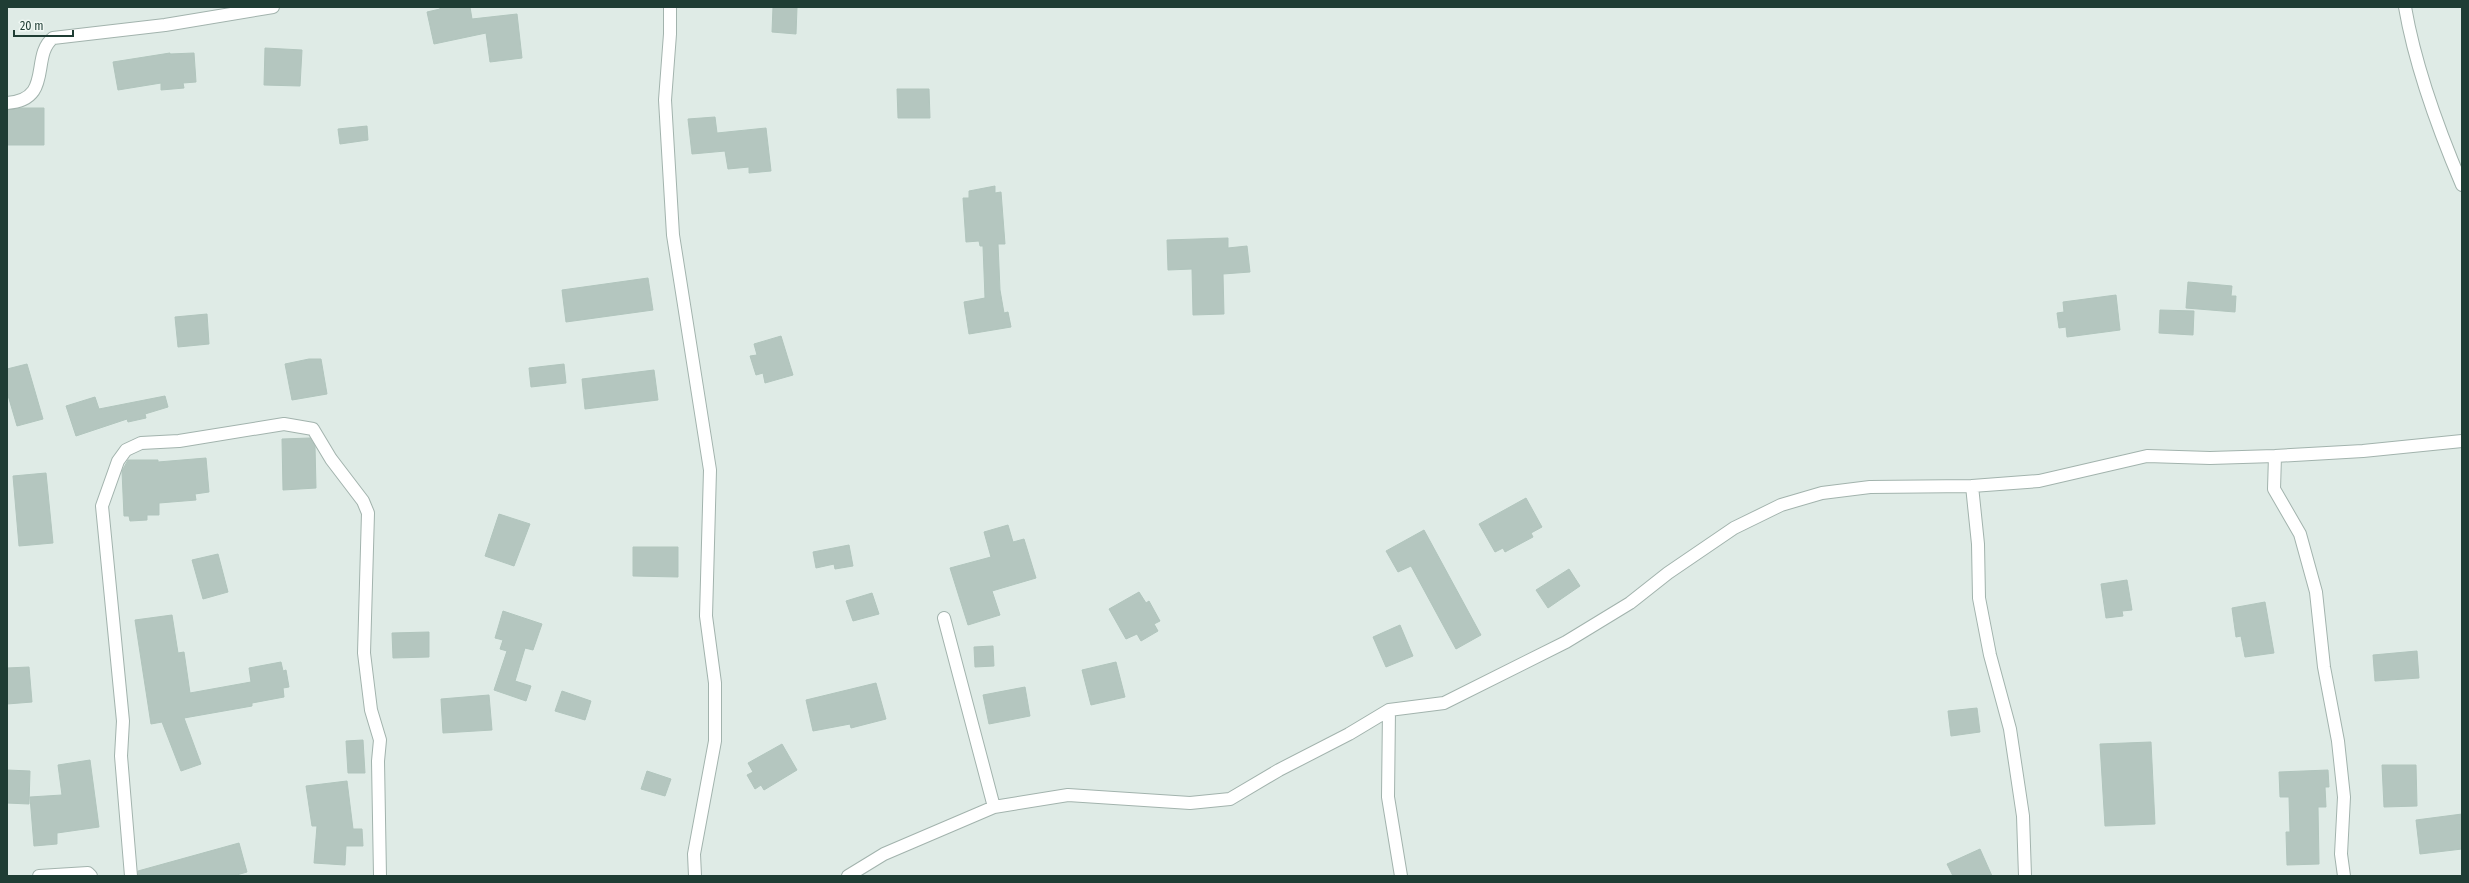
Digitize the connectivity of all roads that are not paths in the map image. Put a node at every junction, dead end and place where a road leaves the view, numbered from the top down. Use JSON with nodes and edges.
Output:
{"nodes":[{"id":1,"x":273,"y":7,"type":"edge"},
{"id":2,"x":670,"y":7,"type":"edge"},
{"id":3,"x":2405,"y":7,"type":"edge"},
{"id":4,"x":7,"y":103,"type":"edge"},
{"id":5,"x":2462,"y":185,"type":"edge"},
{"id":6,"x":2462,"y":440,"type":"edge"},
{"id":7,"x":2275,"y":456,"type":"junction"},
{"id":8,"x":1972,"y":486,"type":"junction"},
{"id":9,"x":944,"y":618,"type":"dead end"},
{"id":10,"x":1389,"y":710,"type":"junction"},
{"id":11,"x":994,"y":807,"type":"junction"},
{"id":12,"x":39,"y":876,"type":"edge"},
{"id":13,"x":91,"y":876,"type":"edge"},
{"id":14,"x":131,"y":876,"type":"edge"},
{"id":15,"x":380,"y":876,"type":"edge"},
{"id":16,"x":695,"y":876,"type":"edge"},
{"id":17,"x":848,"y":876,"type":"edge"},
{"id":18,"x":1401,"y":876,"type":"edge"},
{"id":19,"x":2025,"y":876,"type":"edge"},
{"id":20,"x":2344,"y":876,"type":"edge"}],
"edges":[{"from":1,"to":4,"type":"street"},
{"from":2,"to":16,"type":"street"},
{"from":3,"to":5,"type":"street"},
{"from":6,"to":7,"type":"street"},
{"from":7,"to":8,"type":"street"},
{"from":7,"to":20,"type":"street"},
{"from":8,"to":10,"type":"street"},
{"from":8,"to":19,"type":"street"},
{"from":9,"to":11,"type":"street"},
{"from":10,"to":11,"type":"street"},
{"from":10,"to":18,"type":"street"},
{"from":11,"to":17,"type":"street"},
{"from":12,"to":13,"type":"street"},
{"from":14,"to":15,"type":"street"}]}
